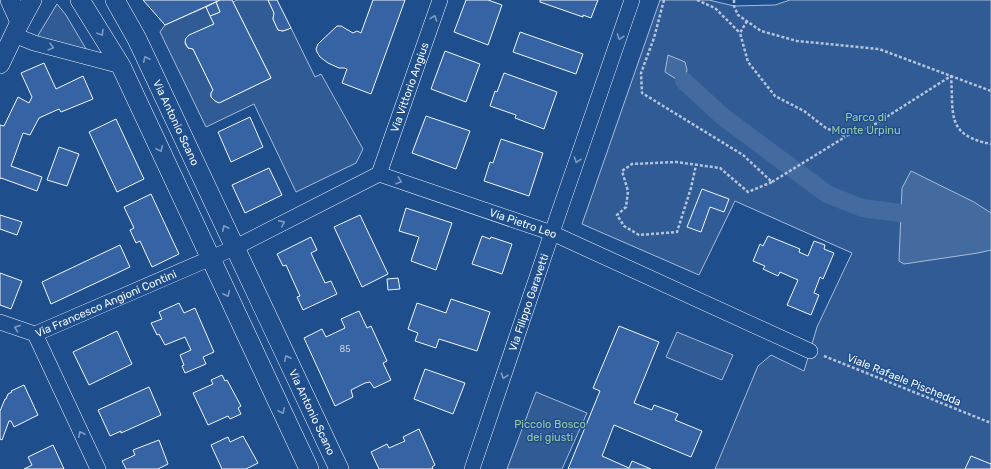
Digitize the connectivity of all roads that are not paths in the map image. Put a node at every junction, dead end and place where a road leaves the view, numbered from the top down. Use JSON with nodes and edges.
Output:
{"nodes":[{"id":1,"x":10,"y":0,"type":"edge"},
{"id":2,"x":32,"y":0,"type":"edge"},
{"id":3,"x":80,"y":0,"type":"edge"},
{"id":4,"x":114,"y":0,"type":"edge"},
{"id":5,"x":440,"y":0,"type":"edge"},
{"id":6,"x":632,"y":0,"type":"edge"},
{"id":7,"x":17,"y":29,"type":"junction"},
{"id":8,"x":0,"y":64,"type":"edge"},
{"id":9,"x":121,"y":66,"type":"junction"},
{"id":10,"x":379,"y":174,"type":"junction"},
{"id":11,"x":552,"y":233,"type":"junction"},
{"id":12,"x":234,"y":248,"type":"junction"},
{"id":13,"x":211,"y":258,"type":"junction"},
{"id":14,"x":0,"y":322,"type":"edge"},
{"id":15,"x":35,"y":334,"type":"junction"},
{"id":16,"x":810,"y":351,"type":"road end"},
{"id":17,"x":98,"y":469,"type":"edge"},
{"id":18,"x":310,"y":469,"type":"edge"},
{"id":19,"x":339,"y":469,"type":"edge"},
{"id":20,"x":472,"y":469,"type":"edge"}],
"edges":[{"from":1,"to":7,"type":"street"},
{"from":2,"to":7,"type":"street"},
{"from":3,"to":9,"type":"street","one_way":true},
{"from":12,"to":4,"type":"street","name":"Via Antonio Scano","one_way":true},
{"from":10,"to":5,"type":"street","name":"Via Vittorio Angius","one_way":true},
{"from":6,"to":11,"type":"street","name":"Via Filippo Garavetti","one_way":true},
{"from":7,"to":8,"type":"street"},
{"from":7,"to":9,"type":"street","one_way":true},
{"from":9,"to":13,"type":"street","one_way":true},
{"from":10,"to":11,"type":"street","name":"Via Pietro Leo","one_way":true},
{"from":12,"to":10,"type":"street","one_way":true},
{"from":11,"to":16,"type":"street","name":"Via Pietro Leo"},
{"from":11,"to":20,"type":"street","name":"Via Filippo Garavetti","one_way":true},
{"from":12,"to":13,"type":"street"},
{"from":19,"to":12,"type":"street","name":"Via Antonio Scano","one_way":true},
{"from":13,"to":15,"type":"street","name":"Via Francesco Angioni Contini"},
{"from":13,"to":18,"type":"street","one_way":true},
{"from":15,"to":14,"type":"street","name":"Via Francesco Angioni Contini","one_way":true},
{"from":17,"to":15,"type":"street","one_way":true}]}
